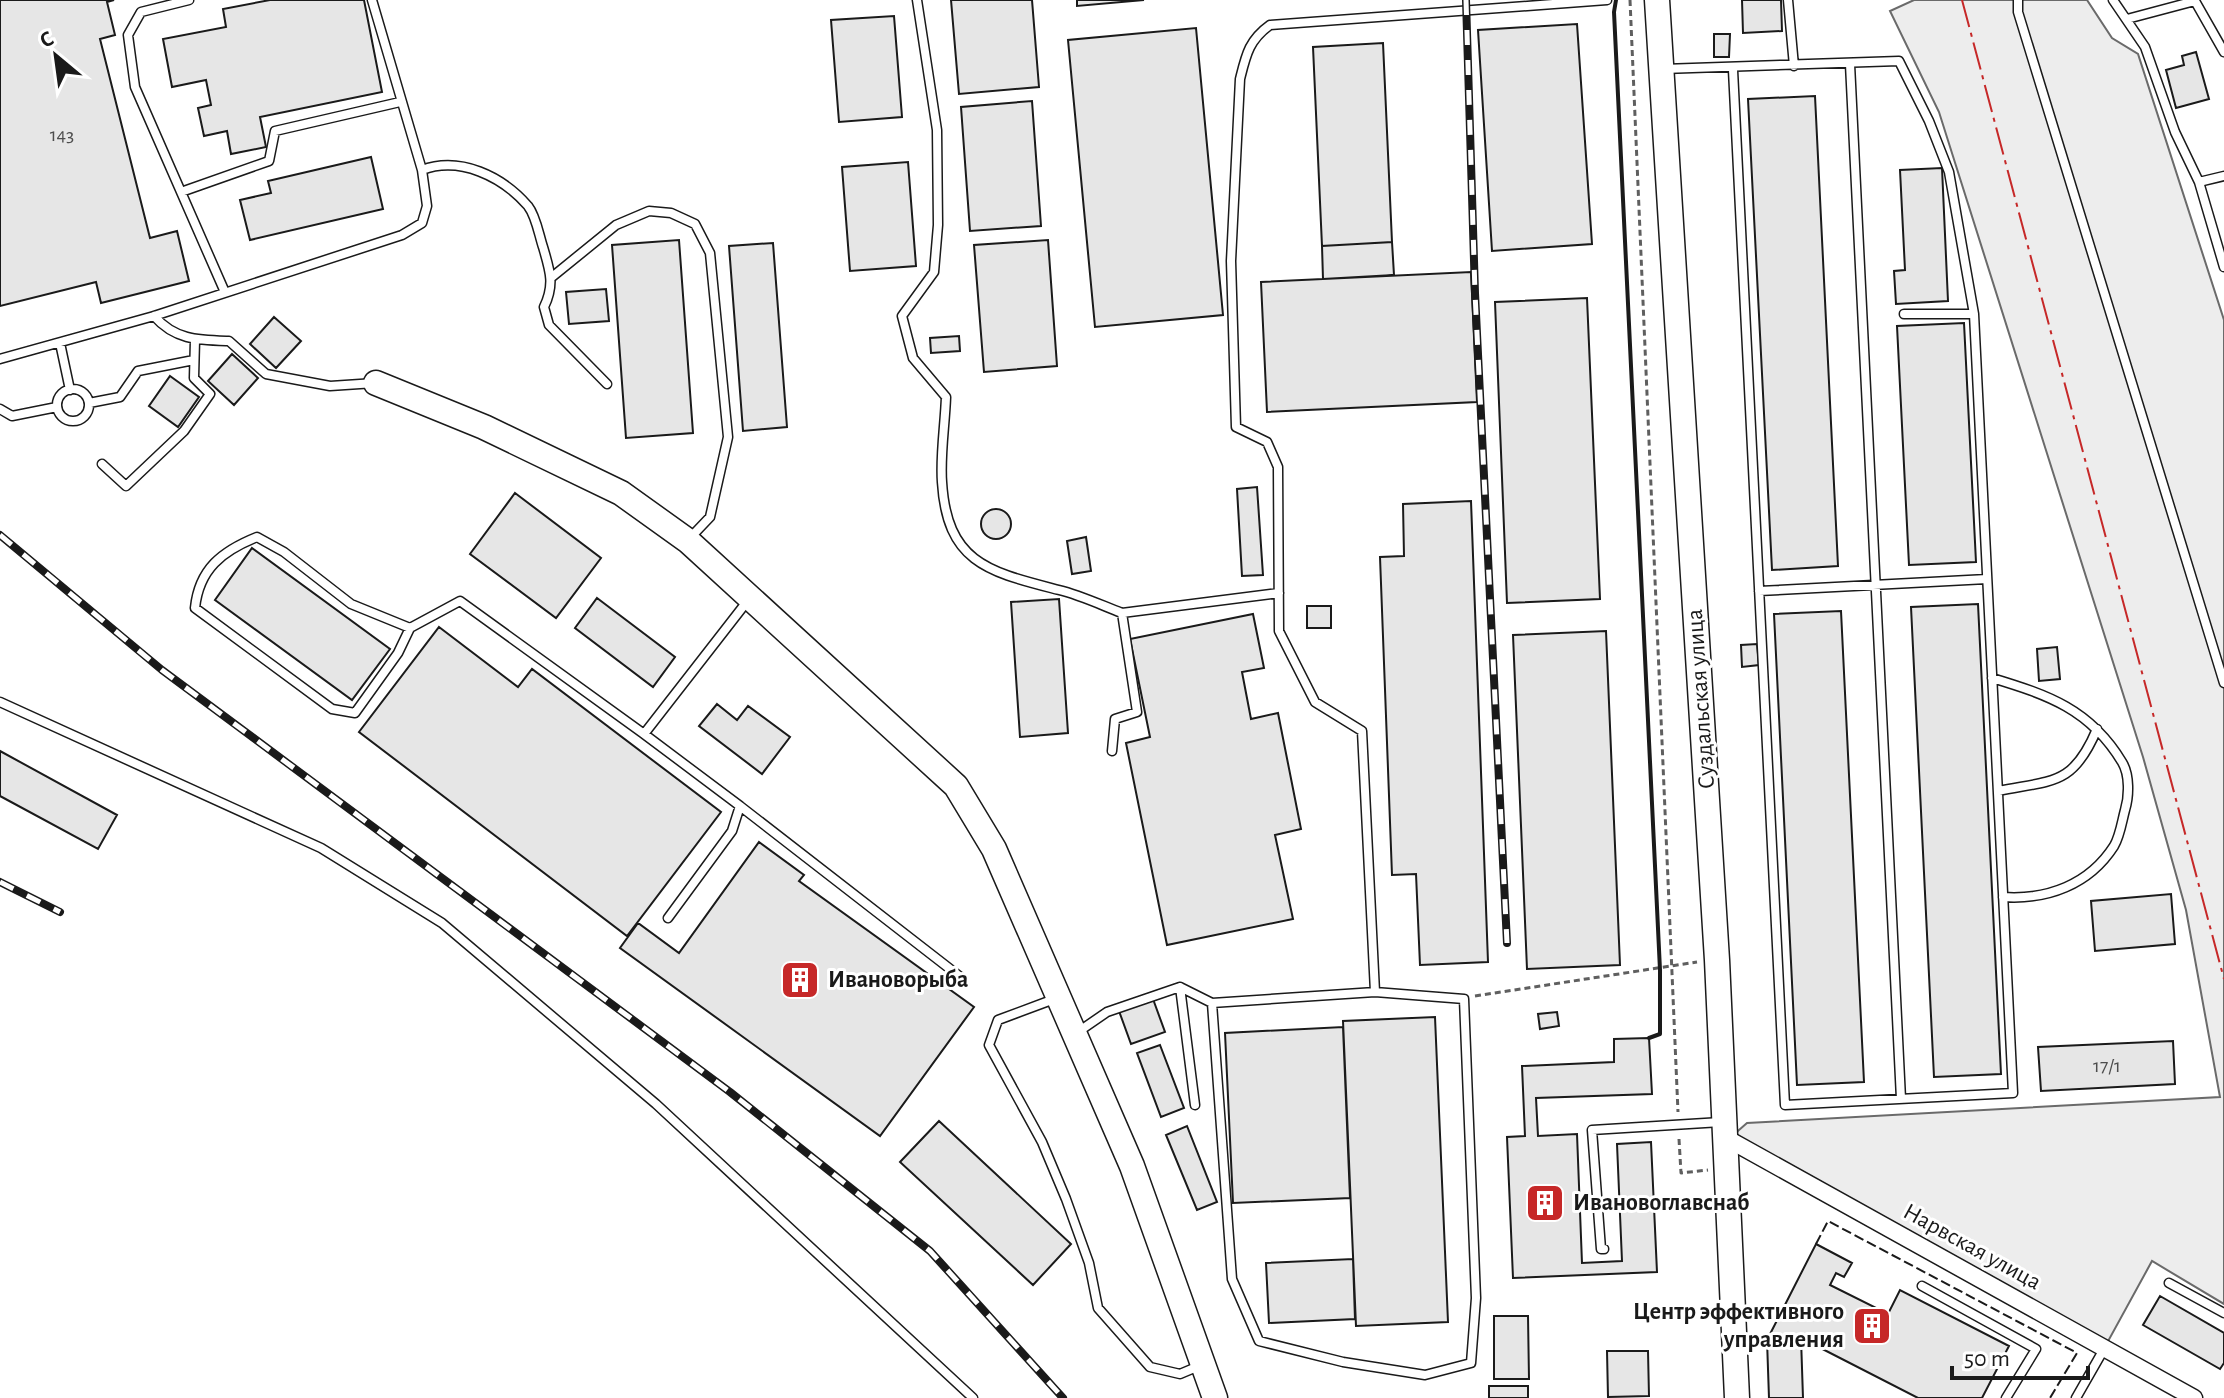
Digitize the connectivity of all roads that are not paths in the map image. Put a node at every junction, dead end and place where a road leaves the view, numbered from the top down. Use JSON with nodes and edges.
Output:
{"nodes":[{"id":1,"x":189,"y":0,"type":"edge"},
{"id":2,"x":372,"y":0,"type":"edge"},
{"id":3,"x":917,"y":0,"type":"edge"},
{"id":4,"x":1607,"y":0,"type":"edge"},
{"id":5,"x":1657,"y":0,"type":"edge"},
{"id":6,"x":1788,"y":0,"type":"edge"},
{"id":7,"x":2018,"y":0,"type":"edge"},
{"id":8,"x":2113,"y":0,"type":"edge"},
{"id":9,"x":1496,"y":4,"type":"edge"},
{"id":10,"x":2127,"y":19,"type":"junction"},
{"id":11,"x":2224,"y":52,"type":"edge"},
{"id":12,"x":1850,"y":64,"type":"junction"},
{"id":13,"x":1794,"y":66,"type":"junction"},
{"id":14,"x":1663,"y":69,"type":"junction"},
{"id":15,"x":1733,"y":70,"type":"junction"},
{"id":16,"x":400,"y":102,"type":"junction"},
{"id":17,"x":422,"y":170,"type":"junction"},
{"id":18,"x":2224,"y":176,"type":"edge"},
{"id":19,"x":2199,"y":182,"type":"junction"},
{"id":20,"x":181,"y":192,"type":"junction"},
{"id":21,"x":2224,"y":267,"type":"edge"},
{"id":22,"x":552,"y":277,"type":"junction"},
{"id":23,"x":224,"y":290,"type":"junction"},
{"id":24,"x":1904,"y":314,"type":"dead end"},
{"id":25,"x":1974,"y":314,"type":"junction"},
{"id":26,"x":154,"y":316,"type":"junction"},
{"id":27,"x":195,"y":340,"type":"junction"},
{"id":28,"x":60,"y":343,"type":"junction"},
{"id":29,"x":0,"y":359,"type":"edge"},
{"id":30,"x":194,"y":360,"type":"junction"},
{"id":31,"x":376,"y":383,"type":"joint"},
{"id":32,"x":607,"y":384,"type":"dead end"},
{"id":33,"x":70,"y":390,"type":"junction"},
{"id":34,"x":89,"y":403,"type":"junction"},
{"id":35,"x":57,"y":407,"type":"junction"},
{"id":36,"x":0,"y":409,"type":"edge"},
{"id":37,"x":102,"y":464,"type":"dead end"},
{"id":38,"x":688,"y":541,"type":"junction"},
{"id":39,"x":1987,"y":579,"type":"junction"},
{"id":40,"x":1875,"y":585,"type":"junction"},
{"id":41,"x":1759,"y":591,"type":"junction"},
{"id":42,"x":1279,"y":593,"type":"junction"},
{"id":43,"x":750,"y":599,"type":"junction"},
{"id":44,"x":1122,"y":613,"type":"junction"},
{"id":45,"x":410,"y":628,"type":"junction"},
{"id":46,"x":1992,"y":678,"type":"junction"},
{"id":47,"x":2224,"y":683,"type":"edge"},
{"id":48,"x":0,"y":702,"type":"edge"},
{"id":49,"x":2097,"y":729,"type":"junction"},
{"id":50,"x":644,"y":734,"type":"junction"},
{"id":51,"x":1112,"y":751,"type":"dead end"},
{"id":52,"x":1998,"y":791,"type":"junction"},
{"id":53,"x":740,"y":806,"type":"junction"},
{"id":54,"x":2003,"y":897,"type":"junction"},
{"id":55,"x":668,"y":918,"type":"dead end"},
{"id":56,"x":963,"y":979,"type":"dead end"},
{"id":57,"x":1180,"y":987,"type":"junction"},
{"id":58,"x":1375,"y":992,"type":"junction"},
{"id":59,"x":1058,"y":998,"type":"junction"},
{"id":60,"x":1212,"y":1003,"type":"junction"},
{"id":61,"x":1074,"y":1035,"type":"junction"},
{"id":62,"x":1901,"y":1099,"type":"junction"},
{"id":63,"x":1195,"y":1105,"type":"dead end"},
{"id":64,"x":1726,"y":1130,"type":"junction"},
{"id":65,"x":1604,"y":1249,"type":"dead end"},
{"id":66,"x":2169,"y":1283,"type":"dead end"},
{"id":67,"x":1922,"y":1286,"type":"dead end"},
{"id":68,"x":2224,"y":1313,"type":"edge"},
{"id":69,"x":2104,"y":1348,"type":"junction"},
{"id":70,"x":1204,"y":1364,"type":"junction"},
{"id":71,"x":973,"y":1398,"type":"edge"},
{"id":72,"x":1215,"y":1398,"type":"edge"},
{"id":73,"x":1737,"y":1398,"type":"edge"},
{"id":74,"x":2006,"y":1398,"type":"edge"},
{"id":75,"x":2076,"y":1398,"type":"edge"},
{"id":76,"x":2194,"y":1398,"type":"edge"}],
"edges":[{"from":1,"to":20,"type":"lane"},
{"from":2,"to":16,"type":"lane"},
{"from":3,"to":44,"type":"lane"},
{"from":4,"to":9,"type":"lane"},
{"from":5,"to":14,"type":"main road","name":"Суздальская улица"},
{"from":6,"to":13,"type":"lane"},
{"from":7,"to":47,"type":"lane"},
{"from":8,"to":10,"type":"lane"},
{"from":9,"to":42,"type":"lane"},
{"from":10,"to":11,"type":"lane"},
{"from":10,"to":19,"type":"lane"},
{"from":12,"to":13,"type":"lane"},
{"from":12,"to":25,"type":"lane"},
{"from":12,"to":40,"type":"lane"},
{"from":13,"to":15,"type":"lane"},
{"from":14,"to":15,"type":"lane"},
{"from":14,"to":64,"type":"main road","name":"Суздальская улица"},
{"from":15,"to":41,"type":"lane"},
{"from":16,"to":17,"type":"lane"},
{"from":16,"to":20,"type":"lane"},
{"from":17,"to":22,"type":"lane"},
{"from":17,"to":23,"type":"lane"},
{"from":18,"to":19,"type":"lane"},
{"from":19,"to":21,"type":"lane"},
{"from":20,"to":23,"type":"lane"},
{"from":22,"to":32,"type":"lane"},
{"from":22,"to":38,"type":"lane"},
{"from":23,"to":26,"type":"lane"},
{"from":24,"to":25,"type":"lane"},
{"from":25,"to":39,"type":"lane"},
{"from":26,"to":27,"type":"lane"},
{"from":26,"to":28,"type":"lane"},
{"from":27,"to":30,"type":"lane"},
{"from":27,"to":31,"type":"lane"},
{"from":28,"to":29,"type":"lane"},
{"from":28,"to":33,"type":"lane"},
{"from":30,"to":34,"type":"lane"},
{"from":30,"to":37,"type":"lane"},
{"from":31,"to":38,"type":"main road"},
{"from":33,"to":34,"type":"lane"},
{"from":33,"to":35,"type":"lane"},
{"from":34,"to":35,"type":"lane"},
{"from":35,"to":36,"type":"lane"},
{"from":38,"to":43,"type":"main road"},
{"from":39,"to":40,"type":"lane"},
{"from":39,"to":46,"type":"lane"},
{"from":40,"to":41,"type":"lane"},
{"from":40,"to":62,"type":"lane"},
{"from":41,"to":62,"type":"lane"},
{"from":42,"to":44,"type":"lane"},
{"from":42,"to":58,"type":"lane"},
{"from":43,"to":50,"type":"lane"},
{"from":43,"to":59,"type":"main road"},
{"from":44,"to":51,"type":"lane"},
{"from":45,"to":45,"type":"lane"},
{"from":45,"to":50,"type":"lane"},
{"from":46,"to":49,"type":"lane"},
{"from":46,"to":52,"type":"lane"},
{"from":48,"to":71,"type":"lane"},
{"from":49,"to":52,"type":"lane"},
{"from":49,"to":54,"type":"lane"},
{"from":50,"to":53,"type":"lane"},
{"from":52,"to":54,"type":"lane"},
{"from":53,"to":55,"type":"lane"},
{"from":53,"to":56,"type":"lane"},
{"from":54,"to":62,"type":"lane"},
{"from":57,"to":60,"type":"lane"},
{"from":57,"to":61,"type":"lane"},
{"from":57,"to":63,"type":"lane"},
{"from":58,"to":60,"type":"lane"},
{"from":58,"to":60,"type":"lane"},
{"from":59,"to":61,"type":"main road"},
{"from":59,"to":70,"type":"lane"},
{"from":61,"to":70,"type":"main road"},
{"from":64,"to":65,"type":"lane"},
{"from":64,"to":69,"type":"street","name":"Нарвская улица"},
{"from":64,"to":73,"type":"main road","name":"Суздальская улица"},
{"from":66,"to":68,"type":"lane"},
{"from":67,"to":74,"type":"lane"},
{"from":69,"to":75,"type":"lane"},
{"from":69,"to":76,"type":"street","name":"Нарвская улица"},
{"from":70,"to":72,"type":"main road"}]}
